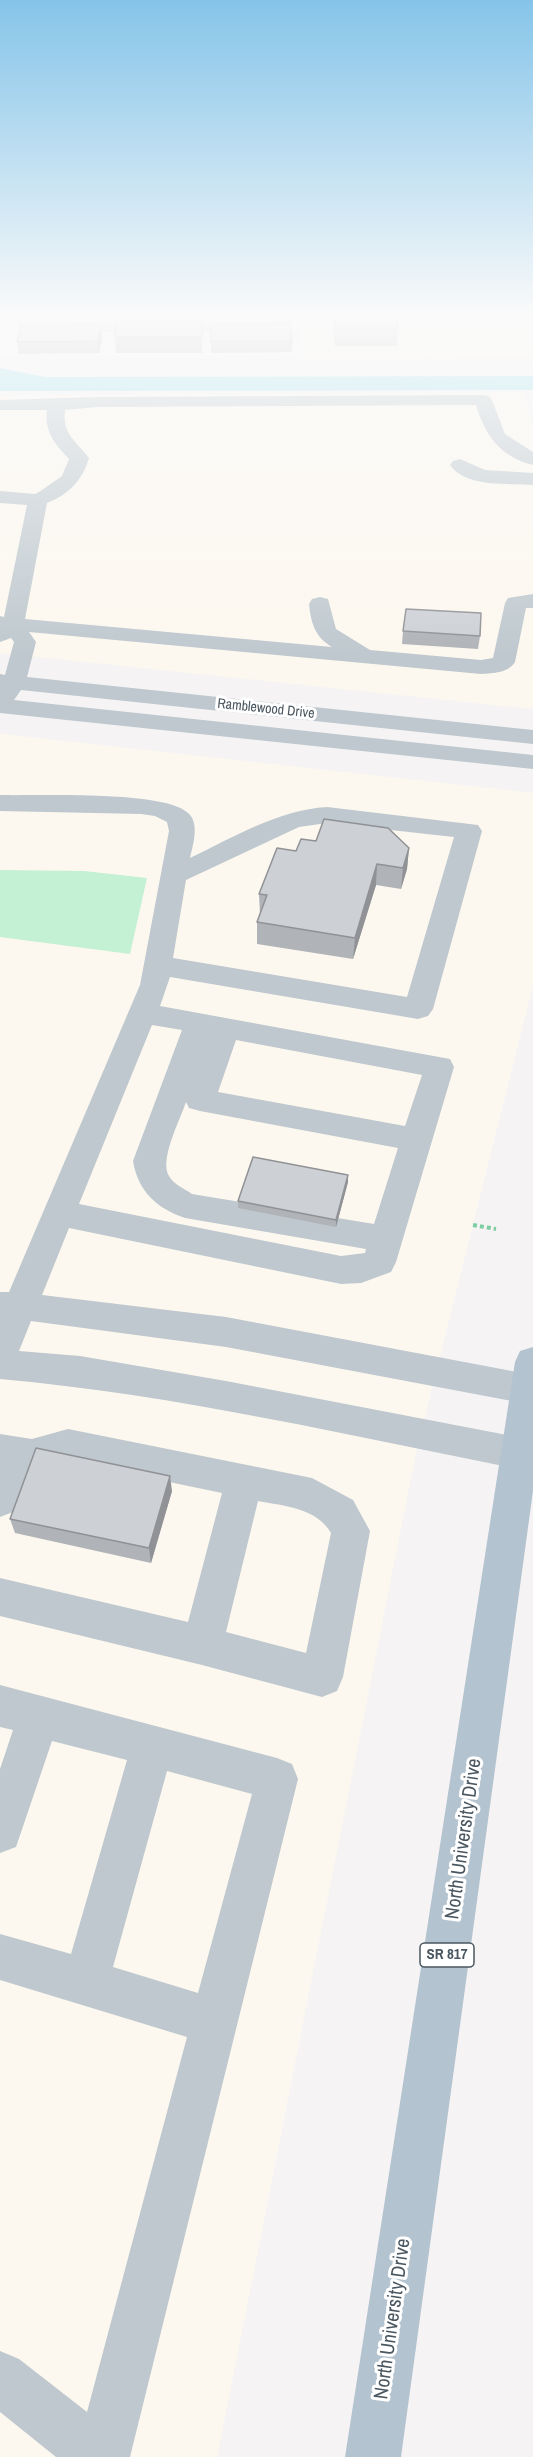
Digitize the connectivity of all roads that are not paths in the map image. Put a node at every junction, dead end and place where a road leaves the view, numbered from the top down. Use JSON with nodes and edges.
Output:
{"nodes":[{"id":1,"x":56,"y":427,"type":"edge"},
{"id":2,"x":491,"y":427,"type":"joint"},
{"id":3,"x":475,"y":456,"type":"junction"},
{"id":4,"x":533,"y":460,"type":"edge"},
{"id":5,"x":533,"y":478,"type":"edge"},
{"id":6,"x":0,"y":497,"type":"edge"},
{"id":7,"x":39,"y":500,"type":"junction"},
{"id":8,"x":524,"y":602,"type":"edge"},
{"id":9,"x":321,"y":604,"type":"dead end"},
{"id":10,"x":4,"y":628,"type":"edge"},
{"id":11,"x":365,"y":656,"type":"junction"},
{"id":12,"x":7,"y":682,"type":"edge"},
{"id":13,"x":0,"y":705,"type":"edge"},
{"id":14,"x":533,"y":737,"type":"edge"},
{"id":15,"x":533,"y":762,"type":"edge"},
{"id":16,"x":0,"y":803,"type":"edge"},
{"id":17,"x":173,"y":876,"type":"junction"},
{"id":18,"x":157,"y":965,"type":"junction"},
{"id":19,"x":142,"y":1013,"type":"junction"},
{"id":20,"x":212,"y":1026,"type":"junction"},
{"id":21,"x":416,"y":1140,"type":"junction"},
{"id":22,"x":59,"y":1213,"type":"junction"},
{"id":23,"x":385,"y":1239,"type":"junction"},
{"id":24,"x":10,"y":1306,"type":"edge"},
{"id":25,"x":0,"y":1355,"type":"edge"},
{"id":26,"x":0,"y":1364,"type":"edge"},
{"id":27,"x":532,"y":1381,"type":"edge"},
{"id":28,"x":9,"y":1452,"type":"edge"},
{"id":29,"x":527,"y":1455,"type":"edge"},
{"id":30,"x":244,"y":1482,"type":"junction"},
{"id":31,"x":0,"y":1500,"type":"edge"},
{"id":32,"x":0,"y":1597,"type":"edge"},
{"id":33,"x":202,"y":1645,"type":"junction"},
{"id":34,"x":20,"y":1712,"type":"edge"},
{"id":35,"x":152,"y":1747,"type":"junction"},
{"id":36,"x":0,"y":1831,"type":"edge"},
{"id":37,"x":0,"y":1957,"type":"edge"},
{"id":38,"x":86,"y":1982,"type":"junction"},
{"id":39,"x":214,"y":2022,"type":"junction"},
{"id":40,"x":0,"y":2378,"type":"edge"},
{"id":41,"x":101,"y":2457,"type":"edge"},
{"id":42,"x":373,"y":2457,"type":"edge"}],
"edges":[{"from":1,"to":7,"type":"street"},
{"from":2,"to":3,"type":"street"},
{"from":2,"to":4,"type":"street"},
{"from":3,"to":4,"type":"street"},
{"from":3,"to":5,"type":"street"},
{"from":6,"to":7,"type":"street"},
{"from":7,"to":10,"type":"street"},
{"from":8,"to":11,"type":"street"},
{"from":9,"to":11,"type":"street"},
{"from":10,"to":11,"type":"street"},
{"from":10,"to":12,"type":"street"},
{"from":12,"to":13,"type":"street"},
{"from":12,"to":14,"type":"street","name":"Ramblewood Drive"},
{"from":13,"to":15,"type":"street","name":"Ramblewood Drive"},
{"from":16,"to":17,"type":"street"},
{"from":17,"to":18,"type":"street"},
{"from":17,"to":18,"type":"street"},
{"from":18,"to":19,"type":"street"},
{"from":19,"to":20,"type":"street"},
{"from":19,"to":22,"type":"street"},
{"from":20,"to":21,"type":"street"},
{"from":20,"to":21,"type":"street"},
{"from":20,"to":23,"type":"street"},
{"from":21,"to":23,"type":"street"},
{"from":22,"to":23,"type":"street"},
{"from":22,"to":24,"type":"street"},
{"from":24,"to":25,"type":"street"},
{"from":24,"to":27,"type":"street"},
{"from":26,"to":29,"type":"street"},
{"from":27,"to":29,"type":"main road","name":"North University Drive","number":"SR 817"},
{"from":28,"to":30,"type":"street"},
{"from":28,"to":31,"type":"street"},
{"from":29,"to":42,"type":"main road","name":"North University Drive","number":"SR 817"},
{"from":30,"to":33,"type":"street"},
{"from":30,"to":33,"type":"street"},
{"from":32,"to":33,"type":"street"},
{"from":34,"to":35,"type":"street"},
{"from":34,"to":36,"type":"street"},
{"from":35,"to":38,"type":"street"},
{"from":35,"to":39,"type":"street"},
{"from":37,"to":38,"type":"street"},
{"from":38,"to":39,"type":"street"},
{"from":39,"to":41,"type":"street"},
{"from":40,"to":41,"type":"street"}]}
